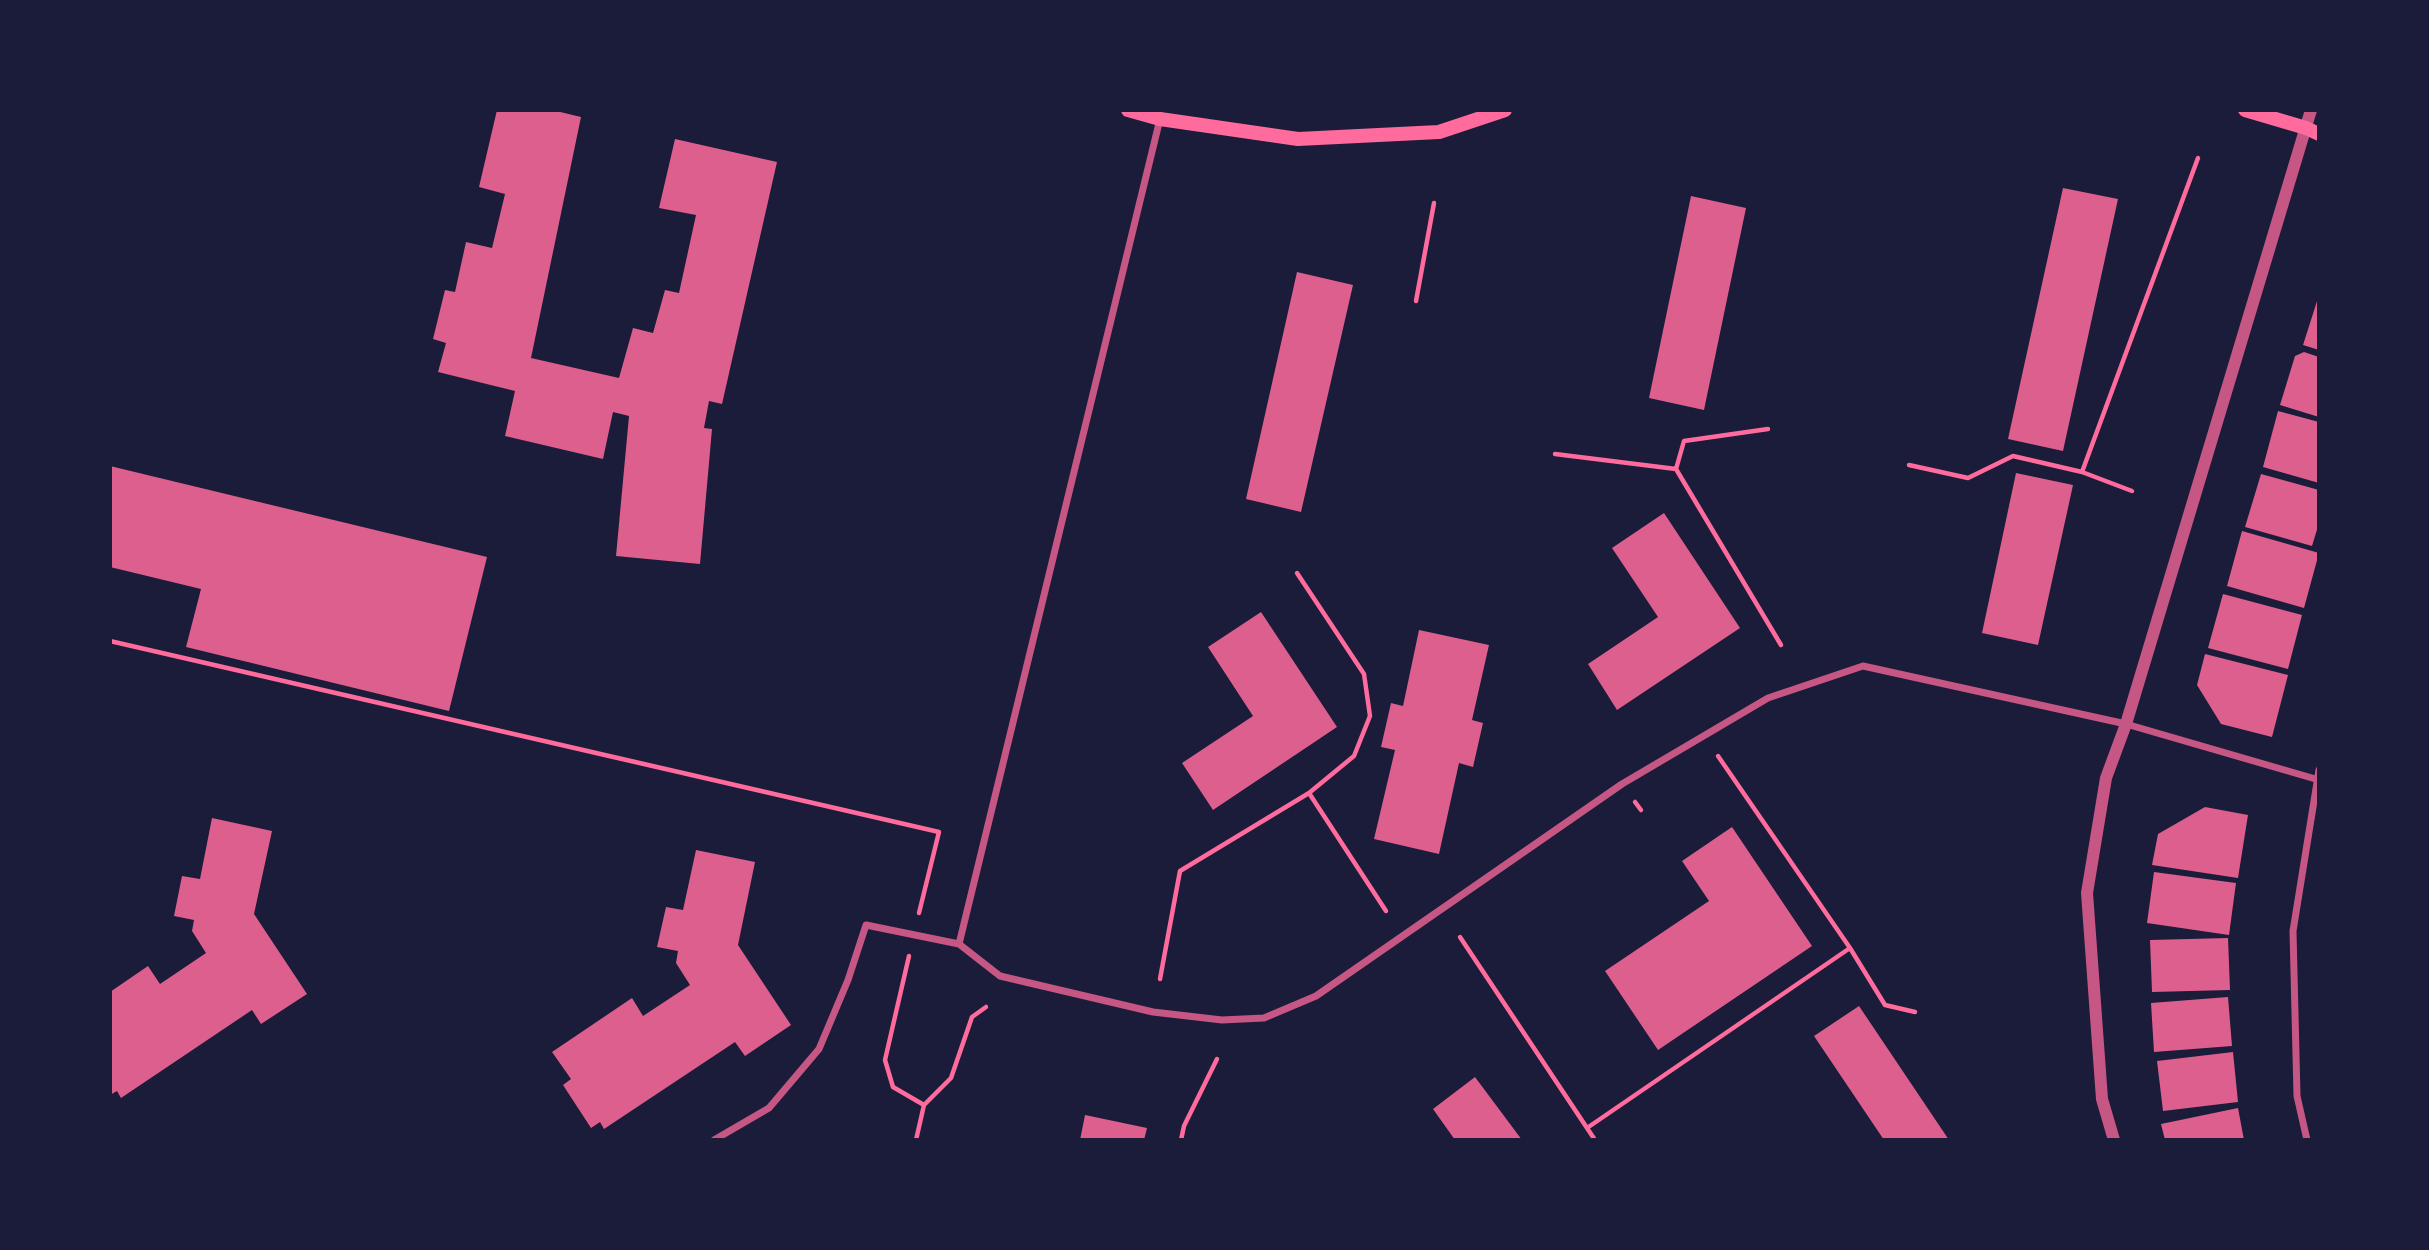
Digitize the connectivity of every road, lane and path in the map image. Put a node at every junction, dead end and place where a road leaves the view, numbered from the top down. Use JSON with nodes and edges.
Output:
{"nodes":[{"id":1,"x":1128,"y":110,"type":"edge"},
{"id":2,"x":1505,"y":110,"type":"edge"},
{"id":3,"x":2245,"y":110,"type":"edge"},
{"id":4,"x":2311,"y":110,"type":"edge"},
{"id":5,"x":1160,"y":119,"type":"junction"},
{"id":6,"x":2315,"y":130,"type":"edge"},
{"id":7,"x":2198,"y":158,"type":"dead end"},
{"id":8,"x":1434,"y":203,"type":"dead end"},
{"id":9,"x":1416,"y":301,"type":"dead end"},
{"id":10,"x":1768,"y":429,"type":"dead end"},
{"id":11,"x":1555,"y":454,"type":"dead end"},
{"id":12,"x":1909,"y":465,"type":"dead end"},
{"id":13,"x":1676,"y":469,"type":"junction"},
{"id":14,"x":2082,"y":472,"type":"junction"},
{"id":15,"x":2133,"y":491,"type":"dead end"},
{"id":16,"x":1297,"y":573,"type":"dead end"},
{"id":17,"x":110,"y":641,"type":"edge"},
{"id":18,"x":1781,"y":645,"type":"dead end"},
{"id":19,"x":2126,"y":724,"type":"junction"},
{"id":20,"x":1718,"y":756,"type":"dead end"},
{"id":21,"x":2319,"y":770,"type":"edge"},
{"id":22,"x":2317,"y":780,"type":"edge"},
{"id":23,"x":1309,"y":793,"type":"junction"},
{"id":24,"x":1386,"y":911,"type":"dead end"},
{"id":25,"x":918,"y":917,"type":"dead end"},
{"id":26,"x":1460,"y":937,"type":"dead end"},
{"id":27,"x":912,"y":943,"type":"dead end"},
{"id":28,"x":959,"y":944,"type":"junction"},
{"id":29,"x":1850,"y":948,"type":"junction"},
{"id":30,"x":1160,"y":979,"type":"dead end"},
{"id":31,"x":985,"y":1007,"type":"dead end"},
{"id":32,"x":1915,"y":1012,"type":"dead end"},
{"id":33,"x":1217,"y":1059,"type":"dead end"},
{"id":34,"x":924,"y":1105,"type":"junction"},
{"id":35,"x":1587,"y":1128,"type":"junction"},
{"id":36,"x":714,"y":1140,"type":"edge"},
{"id":37,"x":916,"y":1140,"type":"edge"},
{"id":38,"x":1181,"y":1140,"type":"edge"},
{"id":39,"x":1595,"y":1140,"type":"edge"},
{"id":40,"x":2114,"y":1140,"type":"edge"},
{"id":41,"x":2307,"y":1140,"type":"edge"}],
"edges":[{"from":1,"to":5,"type":"main road"},
{"from":2,"to":5,"type":"main road"},
{"from":3,"to":6,"type":"main road"},
{"from":4,"to":6,"type":"street"},
{"from":5,"to":28,"type":"street"},
{"from":6,"to":19,"type":"street"},
{"from":7,"to":14,"type":"path"},
{"from":8,"to":9,"type":"path"},
{"from":10,"to":13,"type":"path"},
{"from":11,"to":13,"type":"path"},
{"from":12,"to":14,"type":"path"},
{"from":13,"to":18,"type":"path"},
{"from":14,"to":15,"type":"path"},
{"from":16,"to":23,"type":"path"},
{"from":17,"to":25,"type":"path"},
{"from":19,"to":22,"type":"street"},
{"from":19,"to":28,"type":"street"},
{"from":19,"to":40,"type":"street"},
{"from":20,"to":29,"type":"path"},
{"from":21,"to":22,"type":"street"},
{"from":22,"to":41,"type":"street"},
{"from":23,"to":24,"type":"path"},
{"from":23,"to":30,"type":"path"},
{"from":26,"to":35,"type":"path"},
{"from":27,"to":34,"type":"path"},
{"from":28,"to":36,"type":"street"},
{"from":29,"to":32,"type":"path"},
{"from":29,"to":35,"type":"path"},
{"from":31,"to":34,"type":"path"},
{"from":33,"to":38,"type":"path"},
{"from":34,"to":37,"type":"path"},
{"from":35,"to":39,"type":"path"}]}
